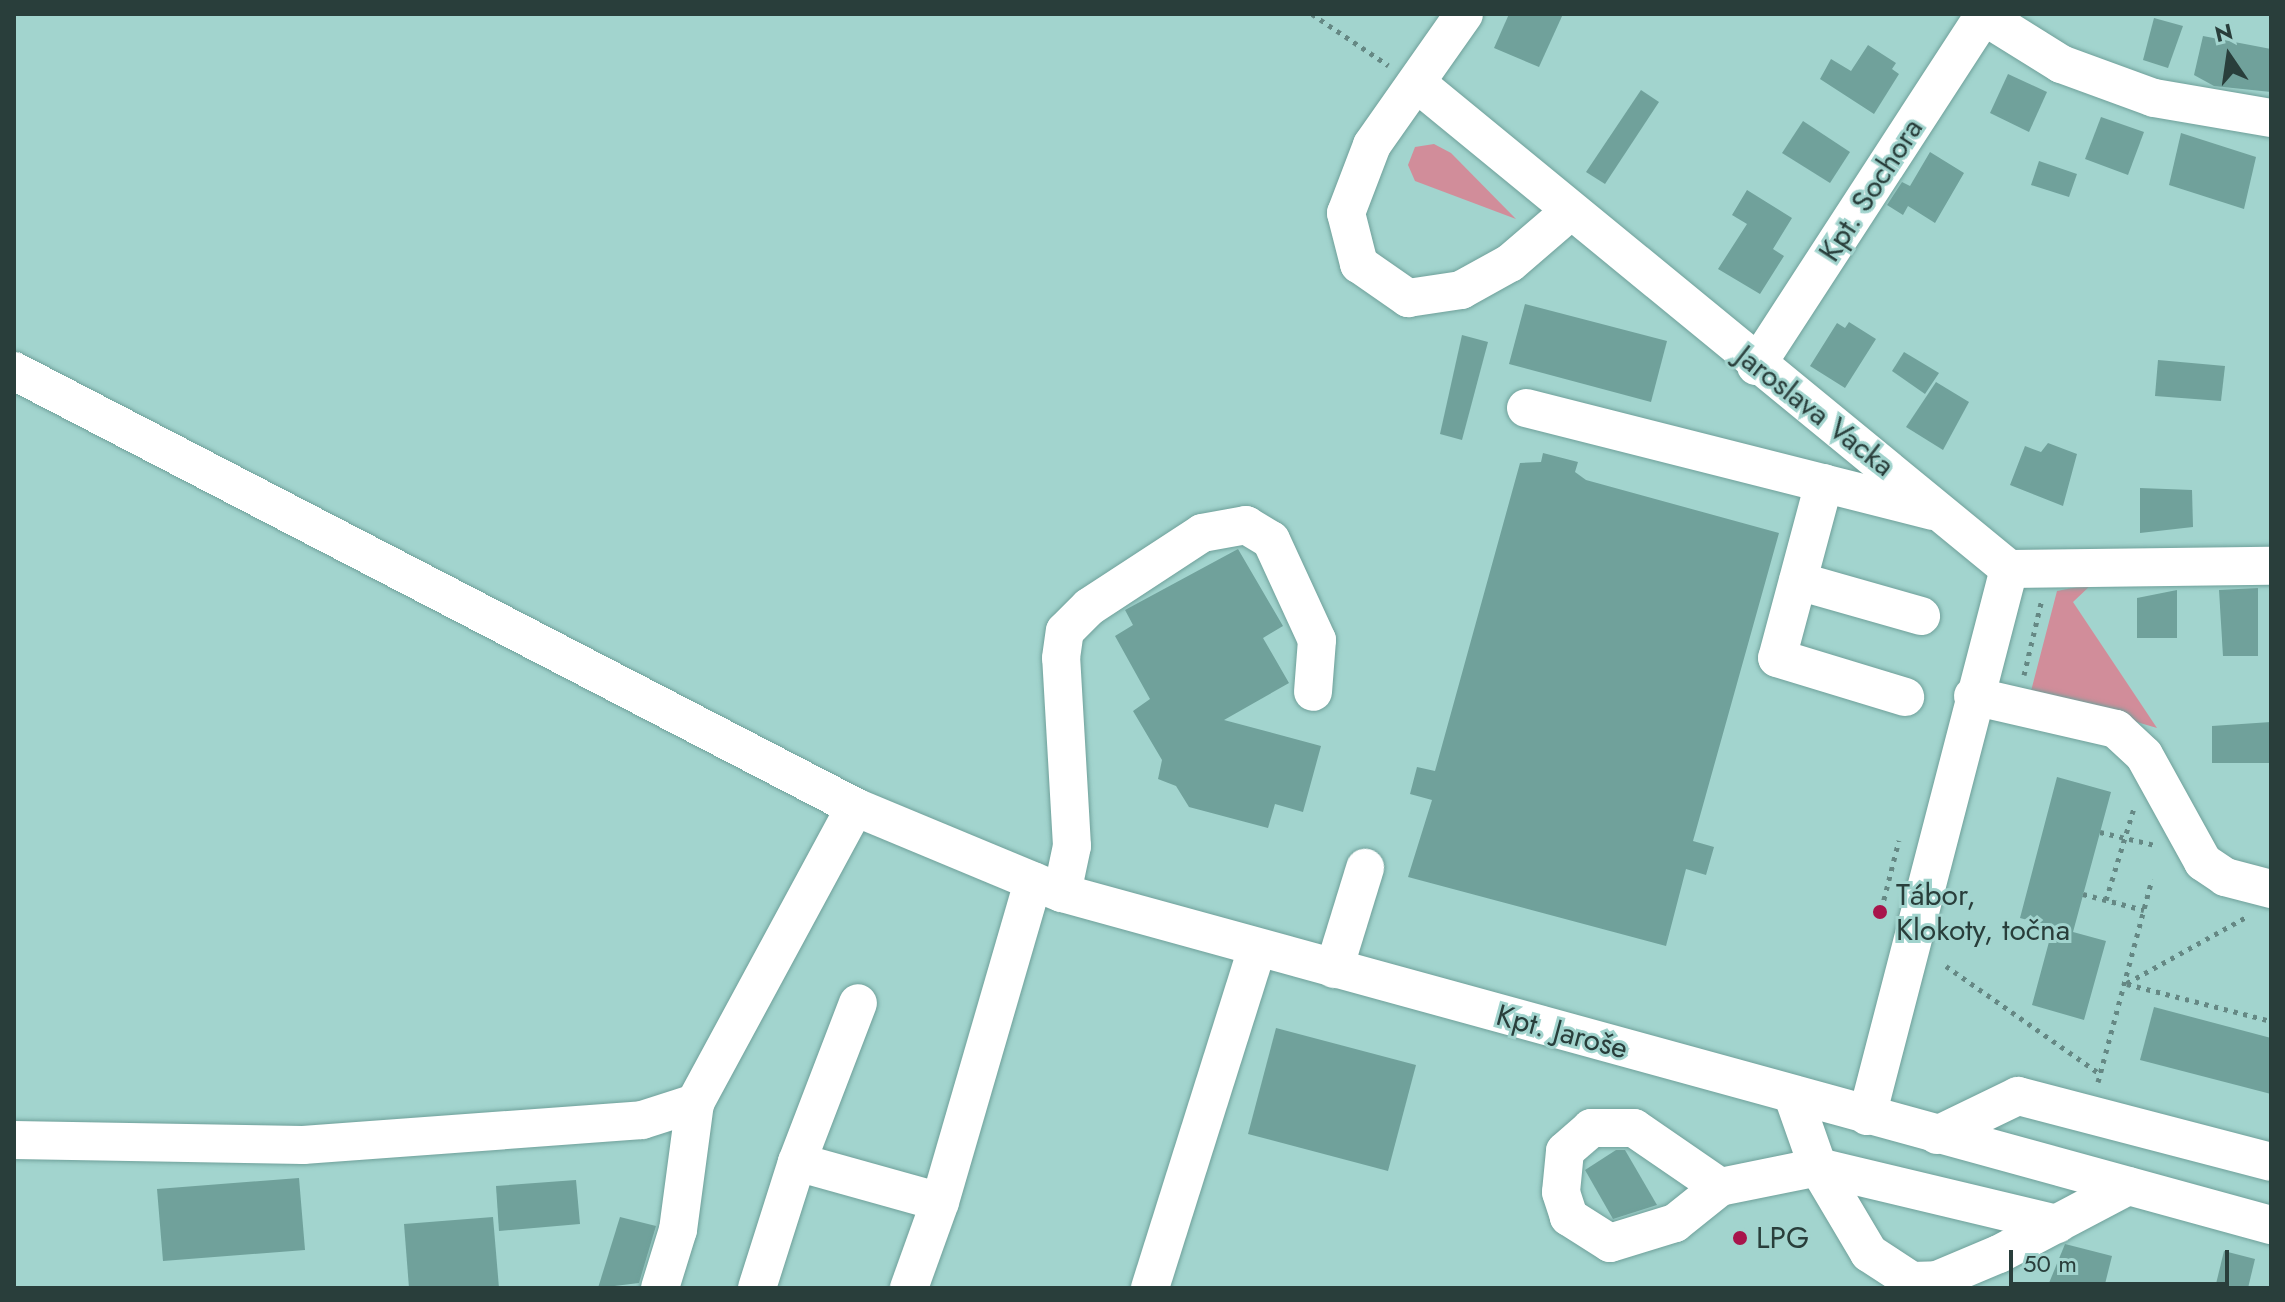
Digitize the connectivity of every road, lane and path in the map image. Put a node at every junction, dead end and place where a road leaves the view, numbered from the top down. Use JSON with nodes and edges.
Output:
{"nodes":[{"id":1,"x":1312,"y":14,"type":"edge"},
{"id":2,"x":1464,"y":14,"type":"edge"},
{"id":3,"x":1985,"y":15,"type":"edge"},
{"id":4,"x":1419,"y":85,"type":"junction"},
{"id":5,"x":2271,"y":118,"type":"edge"},
{"id":6,"x":1567,"y":214,"type":"junction"},
{"id":7,"x":1756,"y":366,"type":"junction"},
{"id":8,"x":14,"y":371,"type":"edge"},
{"id":9,"x":1526,"y":408,"type":"dead end"},
{"id":10,"x":1824,"y":483,"type":"junction"},
{"id":11,"x":1947,"y":515,"type":"junction"},
{"id":12,"x":2271,"y":566,"type":"edge"},
{"id":13,"x":2009,"y":569,"type":"junction"},
{"id":14,"x":1798,"y":581,"type":"junction"},
{"id":15,"x":2044,"y":593,"type":"dead end"},
{"id":16,"x":1921,"y":616,"type":"dead end"},
{"id":17,"x":2023,"y":679,"type":"dead end"},
{"id":18,"x":1313,"y":692,"type":"dead end"},
{"id":19,"x":1973,"y":696,"type":"junction"},
{"id":20,"x":1905,"y":697,"type":"dead end"},
{"id":21,"x":2136,"y":800,"type":"dead end"},
{"id":22,"x":855,"y":807,"type":"junction"},
{"id":23,"x":2100,"y":832,"type":"dead end"},
{"id":24,"x":2125,"y":838,"type":"junction"},
{"id":25,"x":1899,"y":840,"type":"dead end"},
{"id":26,"x":2160,"y":847,"type":"dead end"},
{"id":27,"x":1365,"y":868,"type":"dead end"},
{"id":28,"x":2152,"y":879,"type":"dead end"},
{"id":29,"x":1048,"y":887,"type":"junction"},
{"id":30,"x":2083,"y":894,"type":"dead end"},
{"id":31,"x":2106,"y":900,"type":"junction"},
{"id":32,"x":2260,"y":903,"type":"edge"},
{"id":33,"x":2144,"y":910,"type":"junction"},
{"id":34,"x":1879,"y":919,"type":"dead end"},
{"id":35,"x":1257,"y":949,"type":"junction"},
{"id":36,"x":1946,"y":966,"type":"dead end"},
{"id":37,"x":1334,"y":969,"type":"junction"},
{"id":38,"x":2126,"y":983,"type":"junction"},
{"id":39,"x":858,"y":1003,"type":"dead end"},
{"id":40,"x":2271,"y":1021,"type":"edge"},
{"id":41,"x":2100,"y":1074,"type":"junction"},
{"id":42,"x":2097,"y":1087,"type":"dead end"},
{"id":43,"x":1793,"y":1096,"type":"junction"},
{"id":44,"x":695,"y":1103,"type":"junction"},
{"id":45,"x":1867,"y":1116,"type":"junction"},
{"id":46,"x":1937,"y":1135,"type":"junction"},
{"id":47,"x":14,"y":1140,"type":"edge"},
{"id":48,"x":797,"y":1162,"type":"junction"},
{"id":49,"x":2271,"y":1162,"type":"edge"},
{"id":50,"x":1818,"y":1167,"type":"junction"},
{"id":51,"x":2128,"y":1186,"type":"junction"},
{"id":52,"x":1720,"y":1187,"type":"dead end"},
{"id":53,"x":940,"y":1202,"type":"junction"},
{"id":54,"x":2057,"y":1224,"type":"junction"},
{"id":55,"x":2271,"y":1225,"type":"edge"},
{"id":56,"x":660,"y":1288,"type":"edge"},
{"id":57,"x":757,"y":1288,"type":"edge"},
{"id":58,"x":909,"y":1288,"type":"edge"},
{"id":59,"x":1150,"y":1288,"type":"edge"}],
"edges":[{"from":1,"to":4,"type":"path"},
{"from":2,"to":4,"type":"street"},
{"from":3,"to":5,"type":"street"},
{"from":3,"to":7,"type":"street","name":"Kpt. Sochora"},
{"from":4,"to":6,"type":"street","name":"Jaroslava Vacka"},
{"from":4,"to":6,"type":"street"},
{"from":6,"to":7,"type":"street","name":"Jaroslava Vacka"},
{"from":7,"to":11,"type":"street","name":"Jaroslava Vacka"},
{"from":8,"to":22,"type":"street","name":"Kpt. Jaroše"},
{"from":9,"to":10,"type":"street"},
{"from":10,"to":11,"type":"street"},
{"from":10,"to":14,"type":"street"},
{"from":11,"to":13,"type":"street","name":"Jaroslava Vacka"},
{"from":12,"to":13,"type":"street"},
{"from":13,"to":19,"type":"street"},
{"from":14,"to":16,"type":"street"},
{"from":14,"to":20,"type":"street"},
{"from":15,"to":17,"type":"path"},
{"from":18,"to":29,"type":"street"},
{"from":19,"to":32,"type":"street"},
{"from":19,"to":45,"type":"street"},
{"from":21,"to":24,"type":"path"},
{"from":22,"to":29,"type":"street","name":"Kpt. Jaroše"},
{"from":22,"to":44,"type":"street"},
{"from":23,"to":24,"type":"path"},
{"from":24,"to":26,"type":"path"},
{"from":24,"to":31,"type":"path"},
{"from":25,"to":34,"type":"path"},
{"from":27,"to":37,"type":"street"},
{"from":28,"to":33,"type":"path"},
{"from":29,"to":35,"type":"street","name":"Kpt. Jaroše"},
{"from":29,"to":53,"type":"street"},
{"from":30,"to":31,"type":"path"},
{"from":31,"to":33,"type":"path"},
{"from":32,"to":38,"type":"path"},
{"from":33,"to":38,"type":"path"},
{"from":35,"to":37,"type":"street","name":"Kpt. Jaroše"},
{"from":35,"to":59,"type":"street"},
{"from":36,"to":41,"type":"path"},
{"from":37,"to":43,"type":"street","name":"Kpt. Jaroše"},
{"from":38,"to":40,"type":"path"},
{"from":38,"to":41,"type":"path"},
{"from":39,"to":48,"type":"street"},
{"from":41,"to":42,"type":"path"},
{"from":43,"to":45,"type":"street","name":"Kpt. Jaroše"},
{"from":43,"to":50,"type":"street"},
{"from":44,"to":47,"type":"street"},
{"from":44,"to":56,"type":"street"},
{"from":45,"to":46,"type":"street","name":"Kpt. Jaroše"},
{"from":46,"to":49,"type":"street"},
{"from":46,"to":51,"type":"street","name":"Kpt. Jaroše"},
{"from":48,"to":53,"type":"street"},
{"from":48,"to":57,"type":"street"},
{"from":50,"to":52,"type":"street"},
{"from":50,"to":54,"type":"street"},
{"from":50,"to":54,"type":"street"},
{"from":51,"to":54,"type":"street"},
{"from":51,"to":55,"type":"street","name":"Kpt. Jaroše"},
{"from":53,"to":58,"type":"street"}]}
